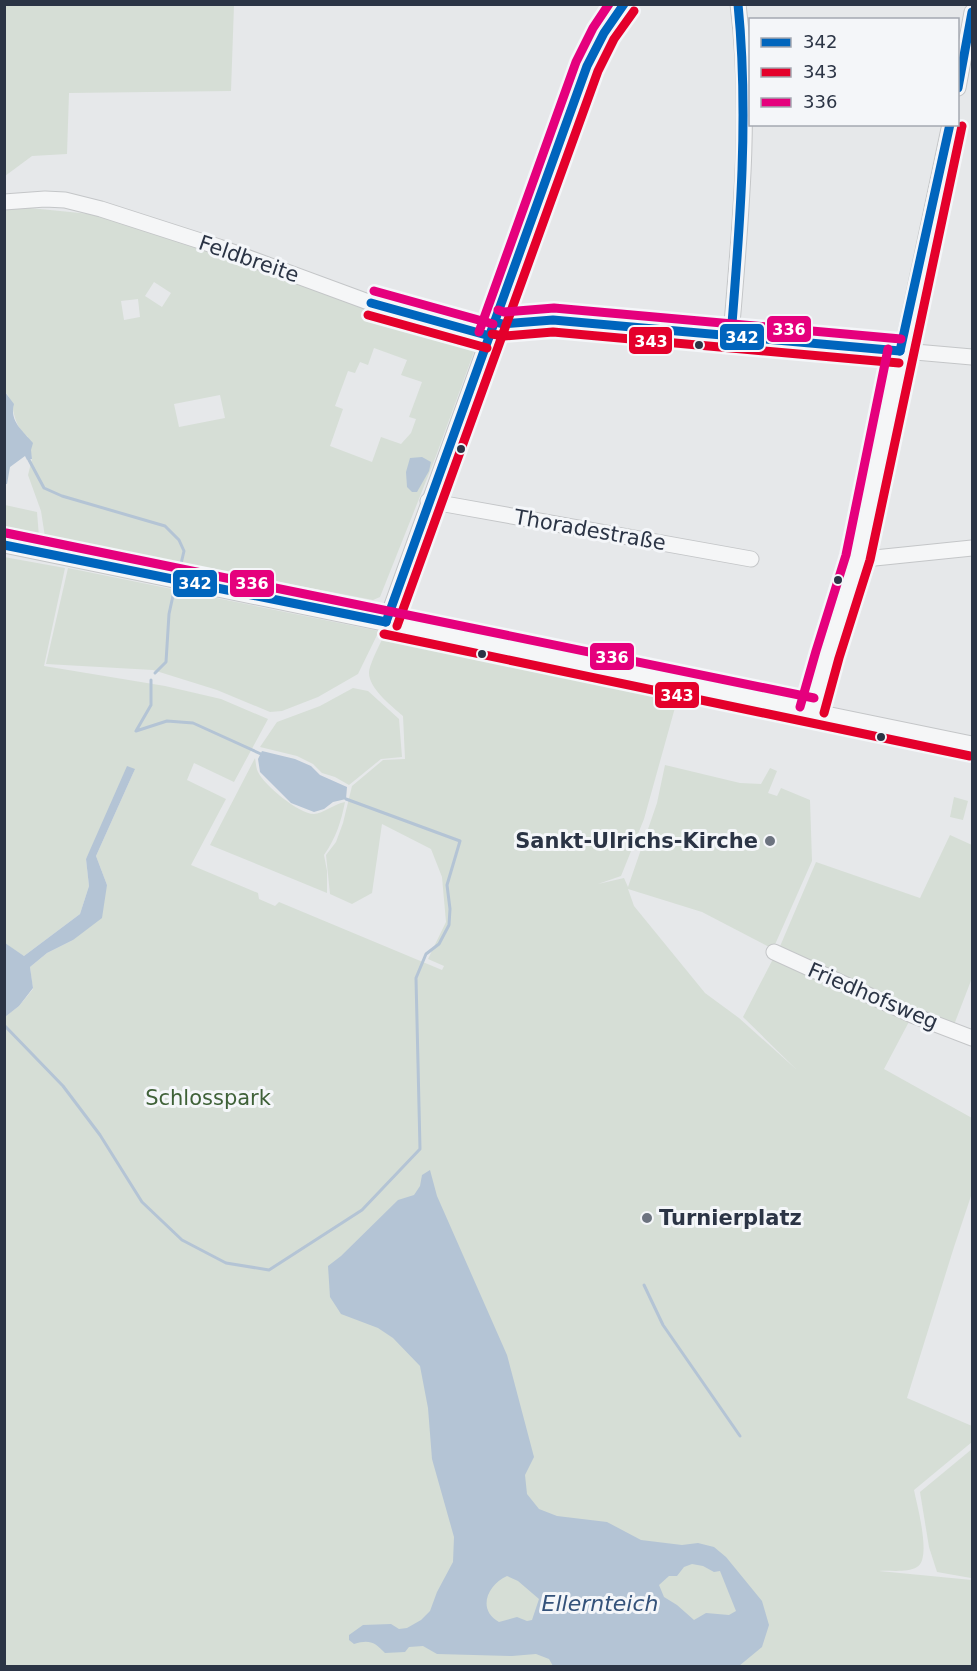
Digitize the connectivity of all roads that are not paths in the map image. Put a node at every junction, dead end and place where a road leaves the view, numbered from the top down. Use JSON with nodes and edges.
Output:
{"nodes":[{"id":1,"x":624,"y":4,"type":"edge"},
{"id":2,"x":738,"y":4,"type":"edge"},
{"id":3,"x":972,"y":12,"type":"edge"},
{"id":4,"x":968,"y":65,"type":"edge"},
{"id":5,"x":959,"y":84,"type":"edge"},
{"id":6,"x":950,"y":126,"type":"edge"},
{"id":7,"x":5,"y":199,"type":"edge"},
{"id":8,"x":492,"y":329,"type":"junction"},
{"id":9,"x":731,"y":336,"type":"junction"},
{"id":10,"x":900,"y":351,"type":"junction"},
{"id":11,"x":972,"y":357,"type":"edge"},
{"id":12,"x":428,"y":501,"type":"junction"},
{"id":13,"x":4,"y":545,"type":"edge"},
{"id":14,"x":972,"y":548,"type":"edge"},
{"id":15,"x":858,"y":558,"type":"junction"},
{"id":16,"x":751,"y":559,"type":"dead end"},
{"id":17,"x":386,"y":622,"type":"junction"},
{"id":18,"x":812,"y":710,"type":"junction"},
{"id":19,"x":972,"y":744,"type":"edge"},
{"id":20,"x":774,"y":952,"type":"dead end"},
{"id":21,"x":972,"y":1038,"type":"edge"}],
"edges":[{"from":1,"to":8,"type":"street"},
{"from":2,"to":9,"type":"street"},
{"from":3,"to":4,"type":"street"},
{"from":4,"to":5,"type":"street"},
{"from":6,"to":10,"type":"street"},
{"from":7,"to":8,"type":"street","name":"Feldbreite"},
{"from":8,"to":9,"type":"street","name":"Feldbreite"},
{"from":8,"to":12,"type":"street"},
{"from":9,"to":10,"type":"street","name":"Feldbreite"},
{"from":10,"to":11,"type":"street","name":"Feldbreite"},
{"from":10,"to":15,"type":"street"},
{"from":12,"to":16,"type":"street","name":"Thoradestraße"},
{"from":12,"to":17,"type":"street"},
{"from":13,"to":17,"type":"street"},
{"from":14,"to":15,"type":"street"},
{"from":15,"to":18,"type":"street"},
{"from":17,"to":18,"type":"street"},
{"from":18,"to":19,"type":"street"},
{"from":20,"to":21,"type":"street","name":"Friedhofsweg"}]}
